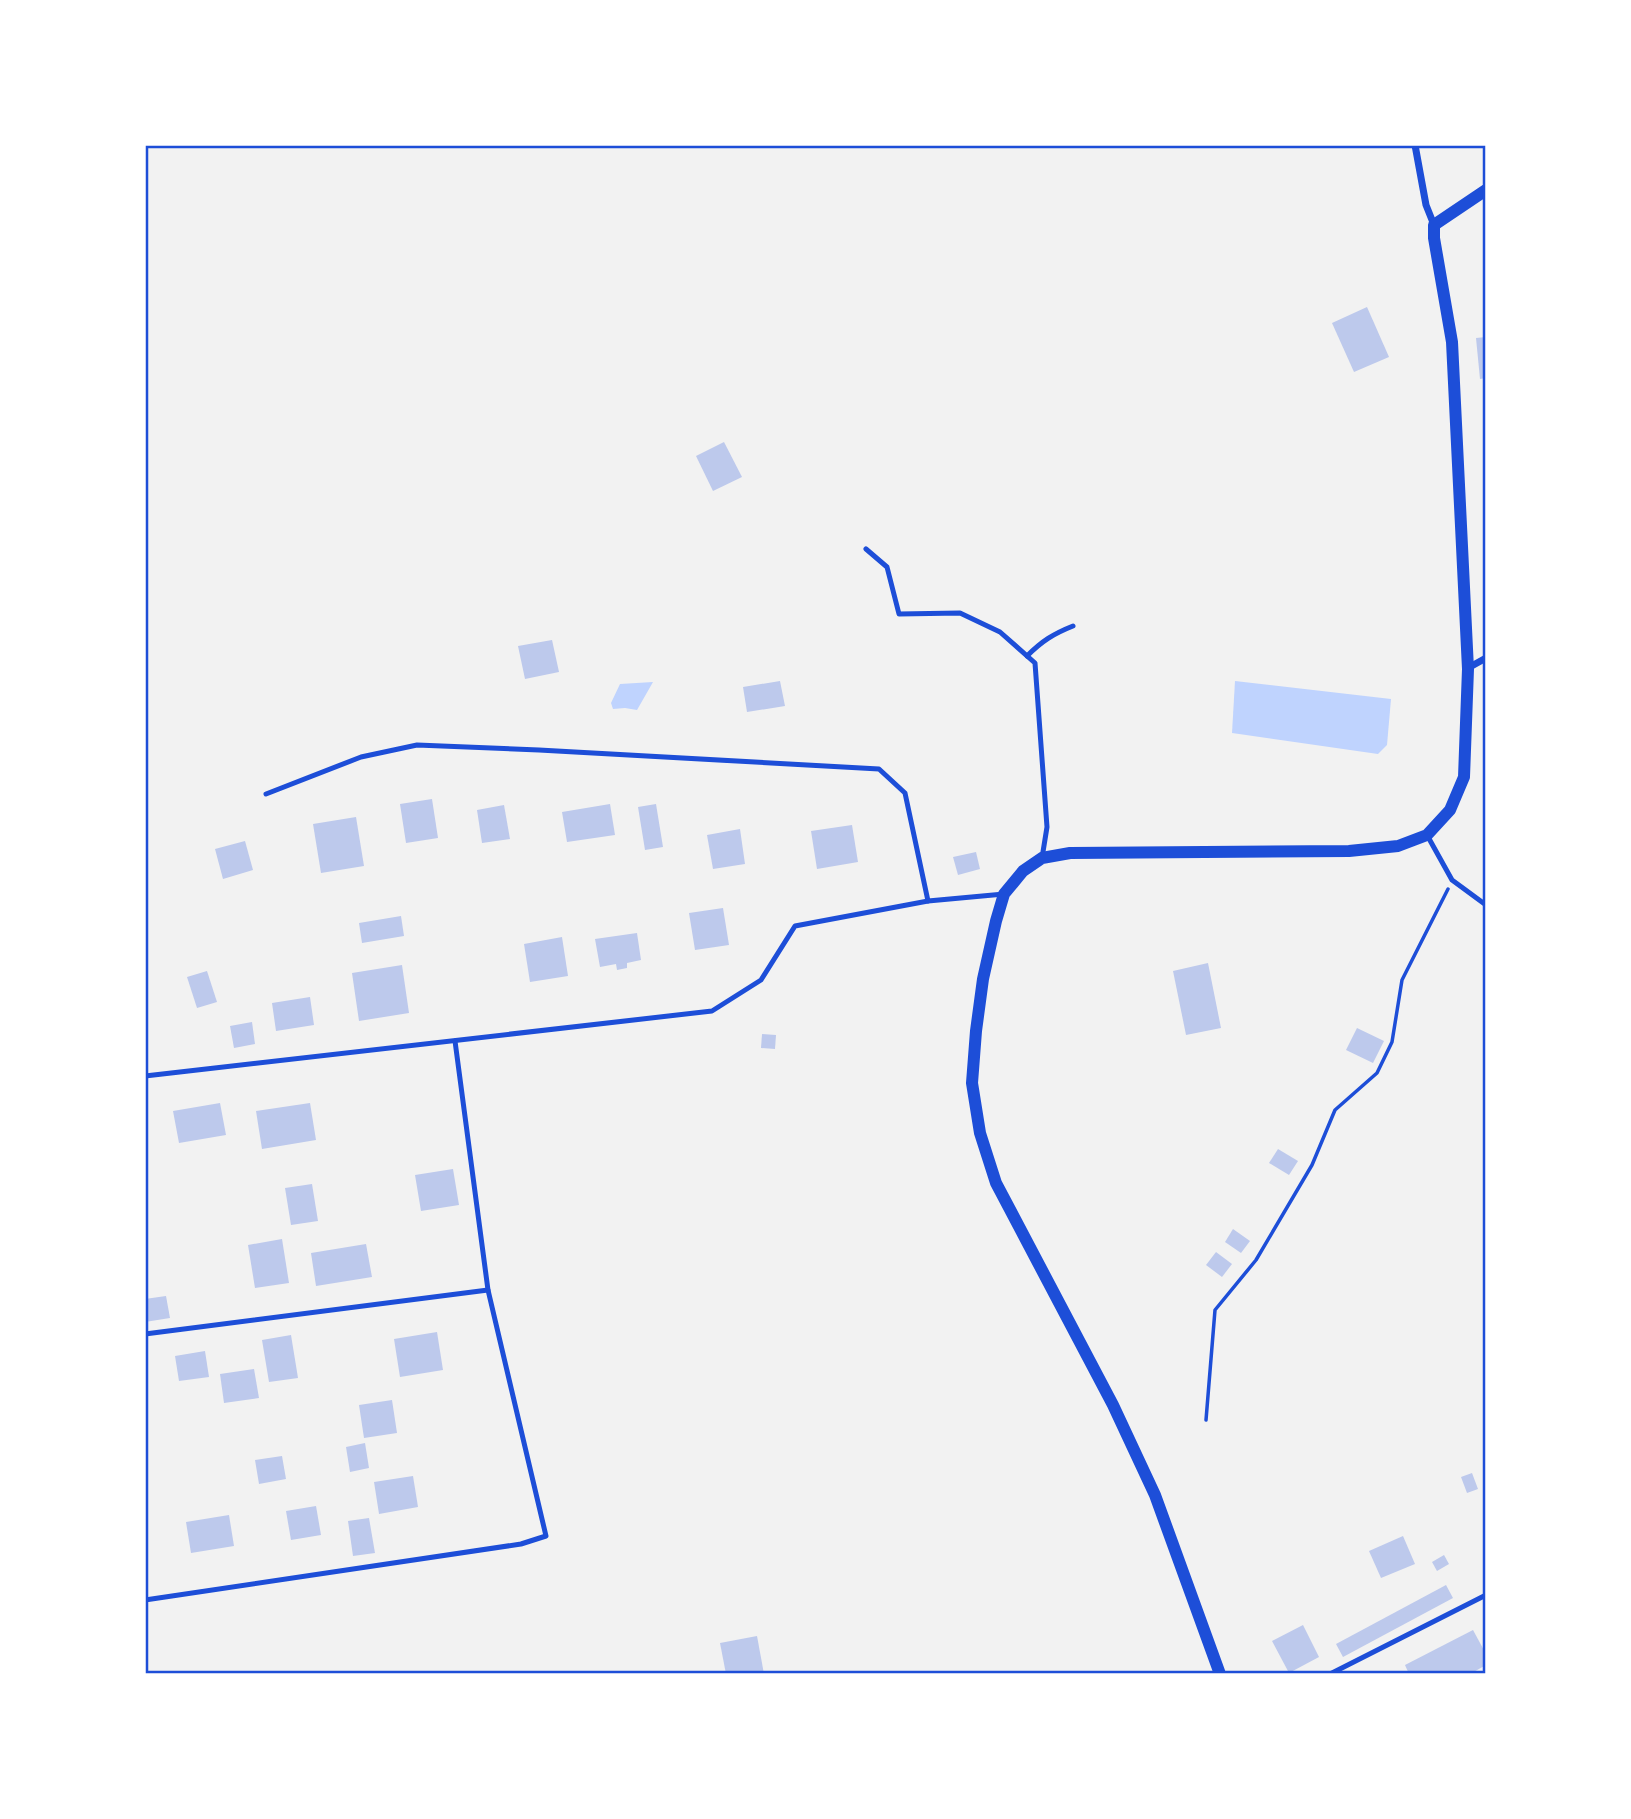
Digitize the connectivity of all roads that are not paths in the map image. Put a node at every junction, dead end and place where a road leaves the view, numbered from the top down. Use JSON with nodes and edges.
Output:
{"nodes":[{"id":1,"x":1415,"y":145,"type":"edge"},
{"id":2,"x":1486,"y":190,"type":"edge"},
{"id":3,"x":1434,"y":225,"type":"junction"},
{"id":4,"x":866,"y":549,"type":"dead end"},
{"id":5,"x":1073,"y":626,"type":"dead end"},
{"id":6,"x":1027,"y":656,"type":"junction"},
{"id":7,"x":1486,"y":658,"type":"edge"},
{"id":8,"x":1468,"y":669,"type":"junction"},
{"id":9,"x":266,"y":794,"type":"dead end"},
{"id":10,"x":1427,"y":835,"type":"junction"},
{"id":11,"x":1042,"y":858,"type":"junction"},
{"id":12,"x":1004,"y":894,"type":"junction"},
{"id":13,"x":928,"y":901,"type":"junction"},
{"id":14,"x":1486,"y":905,"type":"edge"},
{"id":15,"x":455,"y":1041,"type":"junction"},
{"id":16,"x":145,"y":1076,"type":"edge"},
{"id":17,"x":488,"y":1290,"type":"junction"},
{"id":18,"x":145,"y":1334,"type":"edge"},
{"id":19,"x":1486,"y":1595,"type":"edge"},
{"id":20,"x":145,"y":1600,"type":"edge"},
{"id":21,"x":1220,"y":1674,"type":"edge"},
{"id":22,"x":1330,"y":1674,"type":"edge"}],
"edges":[{"from":1,"to":3,"type":"street"},
{"from":2,"to":3,"type":"street"},
{"from":3,"to":8,"type":"street"},
{"from":4,"to":6,"type":"lane"},
{"from":5,"to":6,"type":"lane"},
{"from":6,"to":11,"type":"lane"},
{"from":7,"to":8,"type":"street"},
{"from":8,"to":10,"type":"street"},
{"from":9,"to":13,"type":"lane"},
{"from":10,"to":11,"type":"street"},
{"from":10,"to":14,"type":"lane"},
{"from":11,"to":12,"type":"street"},
{"from":12,"to":13,"type":"lane"},
{"from":12,"to":21,"type":"street"},
{"from":13,"to":15,"type":"lane"},
{"from":15,"to":16,"type":"lane"},
{"from":15,"to":17,"type":"lane"},
{"from":17,"to":18,"type":"lane"},
{"from":17,"to":20,"type":"lane"},
{"from":19,"to":22,"type":"lane"}]}
